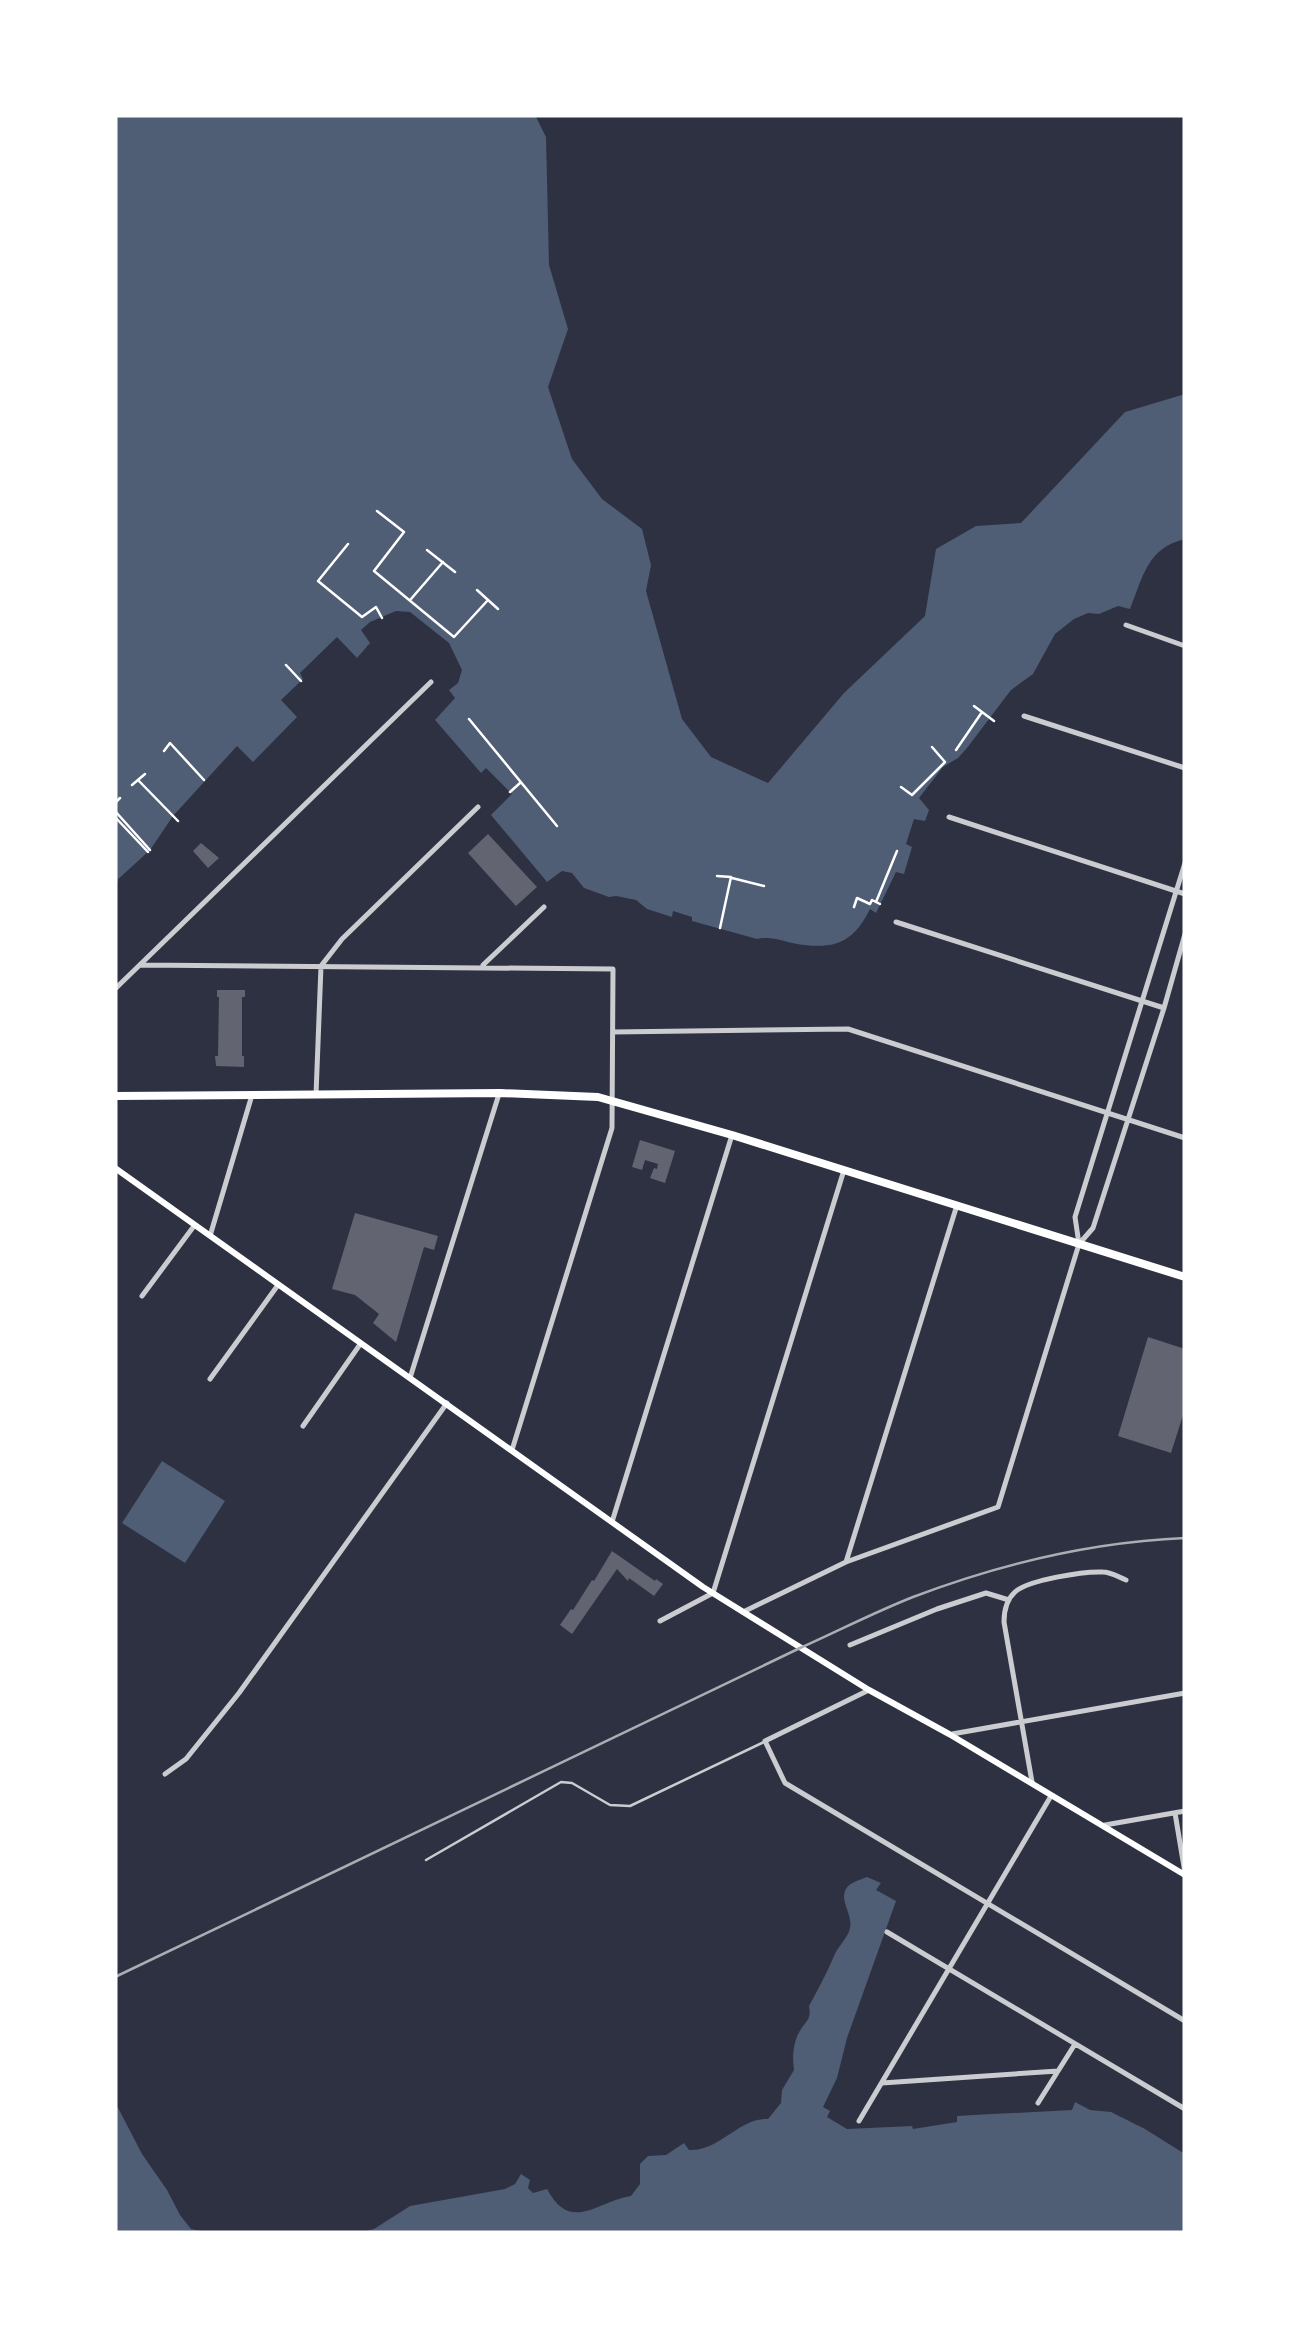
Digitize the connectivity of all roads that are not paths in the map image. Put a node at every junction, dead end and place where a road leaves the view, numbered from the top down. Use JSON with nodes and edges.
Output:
{"nodes":[{"id":1,"x":1126,"y":625,"type":"dead end"},
{"id":2,"x":1185,"y":646,"type":"edge"},
{"id":3,"x":431,"y":682,"type":"dead end"},
{"id":4,"x":1024,"y":716,"type":"dead end"},
{"id":5,"x":1185,"y":768,"type":"edge"},
{"id":6,"x":478,"y":807,"type":"dead end"},
{"id":7,"x":950,"y":817,"type":"dead end"},
{"id":8,"x":1185,"y":863,"type":"edge"},
{"id":9,"x":1176,"y":891,"type":"junction"},
{"id":10,"x":1185,"y":894,"type":"edge"},
{"id":11,"x":544,"y":907,"type":"dead end"},
{"id":12,"x":896,"y":922,"type":"dead end"},
{"id":13,"x":1185,"y":934,"type":"edge"},
{"id":14,"x":140,"y":964,"type":"junction"},
{"id":15,"x":321,"y":966,"type":"junction"},
{"id":16,"x":481,"y":967,"type":"junction"},
{"id":17,"x":115,"y":990,"type":"edge"},
{"id":18,"x":1141,"y":1002,"type":"junction"},
{"id":19,"x":1164,"y":1008,"type":"junction"},
{"id":20,"x":613,"y":1032,"type":"junction"},
{"id":21,"x":500,"y":1093,"type":"junction"},
{"id":22,"x":316,"y":1094,"type":"junction"},
{"id":23,"x":252,"y":1095,"type":"junction"},
{"id":24,"x":115,"y":1096,"type":"edge"},
{"id":25,"x":612,"y":1100,"type":"junction"},
{"id":26,"x":1107,"y":1113,"type":"junction"},
{"id":27,"x":1128,"y":1119,"type":"junction"},
{"id":28,"x":732,"y":1135,"type":"junction"},
{"id":29,"x":1185,"y":1138,"type":"edge"},
{"id":30,"x":115,"y":1168,"type":"edge"},
{"id":31,"x":844,"y":1170,"type":"junction"},
{"id":32,"x":957,"y":1205,"type":"junction"},
{"id":33,"x":194,"y":1226,"type":"junction"},
{"id":34,"x":210,"y":1236,"type":"junction"},
{"id":35,"x":1079,"y":1244,"type":"junction"},
{"id":36,"x":1185,"y":1277,"type":"edge"},
{"id":37,"x":278,"y":1285,"type":"junction"},
{"id":38,"x":142,"y":1296,"type":"dead end"},
{"id":39,"x":361,"y":1344,"type":"junction"},
{"id":40,"x":410,"y":1378,"type":"junction"},
{"id":41,"x":210,"y":1380,"type":"dead end"},
{"id":42,"x":447,"y":1403,"type":"junction"},
{"id":43,"x":303,"y":1426,"type":"dead end"},
{"id":44,"x":512,"y":1450,"type":"junction"},
{"id":45,"x":612,"y":1522,"type":"junction"},
{"id":46,"x":846,"y":1562,"type":"junction"},
{"id":47,"x":1126,"y":1580,"type":"dead end"},
{"id":48,"x":713,"y":1593,"type":"junction"},
{"id":49,"x":1009,"y":1600,"type":"junction"},
{"id":50,"x":743,"y":1612,"type":"junction"},
{"id":51,"x":660,"y":1621,"type":"dead end"},
{"id":52,"x":850,"y":1646,"type":"dead end"},
{"id":53,"x":868,"y":1690,"type":"junction"},
{"id":54,"x":1185,"y":1693,"type":"edge"},
{"id":55,"x":1022,"y":1722,"type":"junction"},
{"id":56,"x":949,"y":1734,"type":"junction"},
{"id":57,"x":765,"y":1741,"type":"junction"},
{"id":58,"x":166,"y":1774,"type":"dead end"},
{"id":59,"x":1032,"y":1785,"type":"junction"},
{"id":60,"x":1051,"y":1796,"type":"junction"},
{"id":61,"x":1185,"y":1811,"type":"edge"},
{"id":62,"x":1175,"y":1813,"type":"junction"},
{"id":63,"x":1102,"y":1826,"type":"junction"},
{"id":64,"x":426,"y":1860,"type":"dead end"},
{"id":65,"x":1185,"y":1874,"type":"edge"},
{"id":66,"x":988,"y":1904,"type":"junction"},
{"id":67,"x":887,"y":1932,"type":"dead end"},
{"id":68,"x":949,"y":1968,"type":"junction"},
{"id":69,"x":1185,"y":2021,"type":"edge"},
{"id":70,"x":1076,"y":2044,"type":"junction"},
{"id":71,"x":1058,"y":2071,"type":"junction"},
{"id":72,"x":880,"y":2083,"type":"junction"},
{"id":73,"x":1038,"y":2103,"type":"dead end"},
{"id":74,"x":1185,"y":2108,"type":"edge"},
{"id":75,"x":859,"y":2121,"type":"dead end"}],
"edges":[{"from":1,"to":2,"type":"street"},
{"from":3,"to":14,"type":"street"},
{"from":4,"to":5,"type":"street"},
{"from":6,"to":15,"type":"street"},
{"from":7,"to":9,"type":"street"},
{"from":8,"to":9,"type":"street"},
{"from":9,"to":10,"type":"street"},
{"from":9,"to":18,"type":"street"},
{"from":11,"to":16,"type":"street"},
{"from":12,"to":18,"type":"street"},
{"from":13,"to":19,"type":"street"},
{"from":14,"to":15,"type":"street"},
{"from":14,"to":17,"type":"street"},
{"from":15,"to":16,"type":"street"},
{"from":15,"to":22,"type":"street"},
{"from":16,"to":20,"type":"street"},
{"from":18,"to":19,"type":"street"},
{"from":18,"to":26,"type":"street"},
{"from":19,"to":27,"type":"street"},
{"from":20,"to":25,"type":"street"},
{"from":20,"to":26,"type":"street"},
{"from":21,"to":22,"type":"main road"},
{"from":21,"to":25,"type":"main road"},
{"from":21,"to":40,"type":"street"},
{"from":22,"to":23,"type":"main road"},
{"from":23,"to":24,"type":"main road"},
{"from":23,"to":34,"type":"street"},
{"from":25,"to":28,"type":"main road"},
{"from":25,"to":44,"type":"street"},
{"from":26,"to":27,"type":"street"},
{"from":26,"to":35,"type":"street"},
{"from":27,"to":29,"type":"street"},
{"from":27,"to":35,"type":"street"},
{"from":28,"to":31,"type":"main road"},
{"from":28,"to":45,"type":"street"},
{"from":30,"to":33,"type":"main road"},
{"from":31,"to":32,"type":"main road"},
{"from":31,"to":48,"type":"street"},
{"from":32,"to":35,"type":"main road"},
{"from":32,"to":46,"type":"street"},
{"from":33,"to":34,"type":"main road"},
{"from":33,"to":38,"type":"street"},
{"from":34,"to":37,"type":"main road"},
{"from":35,"to":36,"type":"main road"},
{"from":35,"to":46,"type":"street"},
{"from":37,"to":39,"type":"main road"},
{"from":37,"to":41,"type":"street"},
{"from":39,"to":40,"type":"main road"},
{"from":39,"to":43,"type":"street"},
{"from":40,"to":42,"type":"main road"},
{"from":42,"to":44,"type":"main road"},
{"from":42,"to":58,"type":"street"},
{"from":44,"to":45,"type":"main road"},
{"from":45,"to":48,"type":"main road"},
{"from":46,"to":50,"type":"street"},
{"from":47,"to":49,"type":"street"},
{"from":48,"to":50,"type":"main road"},
{"from":48,"to":51,"type":"street"},
{"from":49,"to":52,"type":"street"},
{"from":49,"to":55,"type":"street"},
{"from":50,"to":53,"type":"main road"},
{"from":53,"to":56,"type":"main road"},
{"from":53,"to":57,"type":"street"},
{"from":54,"to":55,"type":"street"},
{"from":55,"to":56,"type":"street"},
{"from":55,"to":59,"type":"street"},
{"from":56,"to":59,"type":"main road"},
{"from":57,"to":64,"type":"lane"},
{"from":57,"to":66,"type":"street"},
{"from":59,"to":60,"type":"main road"},
{"from":60,"to":63,"type":"main road"},
{"from":60,"to":66,"type":"street"},
{"from":61,"to":62,"type":"street"},
{"from":62,"to":63,"type":"street"},
{"from":62,"to":65,"type":"street"},
{"from":63,"to":65,"type":"main road"},
{"from":66,"to":68,"type":"street"},
{"from":66,"to":69,"type":"street"},
{"from":67,"to":68,"type":"street"},
{"from":68,"to":70,"type":"street"},
{"from":68,"to":72,"type":"street"},
{"from":70,"to":71,"type":"street"},
{"from":70,"to":74,"type":"street"},
{"from":71,"to":72,"type":"street"},
{"from":71,"to":73,"type":"street"},
{"from":72,"to":75,"type":"street"}]}
